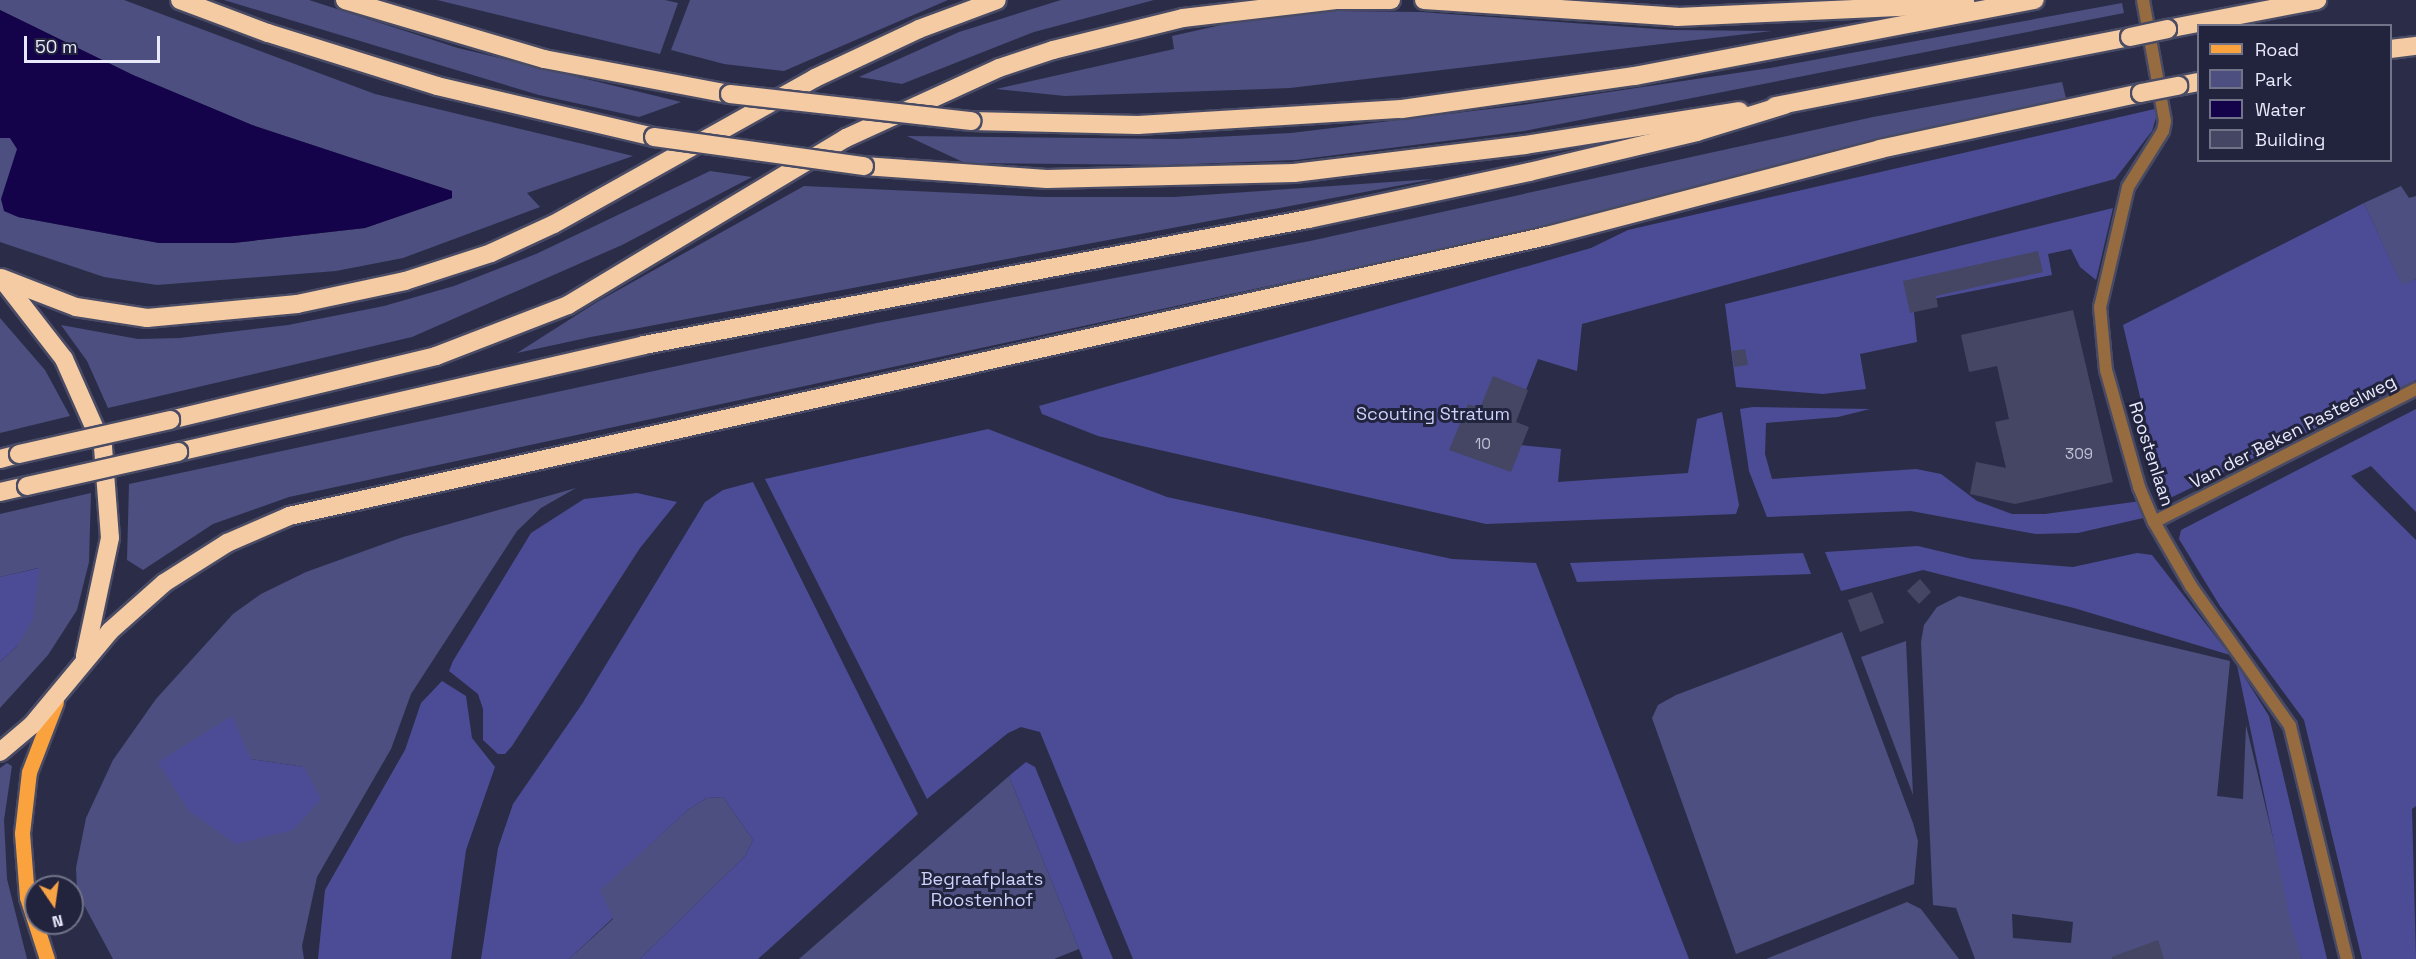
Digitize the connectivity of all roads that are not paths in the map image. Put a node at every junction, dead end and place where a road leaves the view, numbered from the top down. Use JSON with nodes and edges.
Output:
{"nodes":[{"id":1,"x":180,"y":0,"type":"edge"},
{"id":2,"x":345,"y":0,"type":"edge"},
{"id":3,"x":997,"y":0,"type":"edge"},
{"id":4,"x":1391,"y":0,"type":"edge"},
{"id":5,"x":1424,"y":0,"type":"edge"},
{"id":6,"x":2033,"y":0,"type":"edge"},
{"id":7,"x":2143,"y":0,"type":"edge"},
{"id":8,"x":2317,"y":0,"type":"edge"},
{"id":9,"x":2416,"y":46,"type":"edge"},
{"id":10,"x":2392,"y":49,"type":"edge"},
{"id":11,"x":2197,"y":82,"type":"edge"},
{"id":12,"x":1785,"y":105,"type":"junction"},
{"id":13,"x":0,"y":278,"type":"edge"},
{"id":14,"x":2416,"y":390,"type":"edge"},
{"id":15,"x":0,"y":459,"type":"edge"},
{"id":16,"x":0,"y":492,"type":"edge"},
{"id":17,"x":2154,"y":522,"type":"junction"},
{"id":18,"x":85,"y":658,"type":"junction"},
{"id":19,"x":65,"y":682,"type":"junction"},
{"id":20,"x":0,"y":752,"type":"edge"},
{"id":21,"x":47,"y":959,"type":"edge"},
{"id":22,"x":2347,"y":959,"type":"edge"}],
"edges":[{"from":1,"to":12,"type":"highway","bridge":true},
{"from":2,"to":6,"type":"highway","bridge":true},
{"from":3,"to":13,"type":"highway"},
{"from":4,"to":15,"type":"highway","bridge":true},
{"from":5,"to":6,"type":"highway"},
{"from":7,"to":17,"type":"street","name":"Roostenlaan"},
{"from":8,"to":12,"type":"highway","bridge":true},
{"from":9,"to":10,"type":"highway"},
{"from":11,"to":18,"type":"highway","bridge":true},
{"from":12,"to":16,"type":"highway","bridge":true},
{"from":13,"to":18,"type":"highway"},
{"from":14,"to":17,"type":"street","name":"Van der Beken Pasteelweg"},
{"from":17,"to":22,"type":"street","name":"Roostenlaan"},
{"from":18,"to":19,"type":"highway"},
{"from":19,"to":20,"type":"highway"},
{"from":19,"to":21,"type":"main road"}]}
